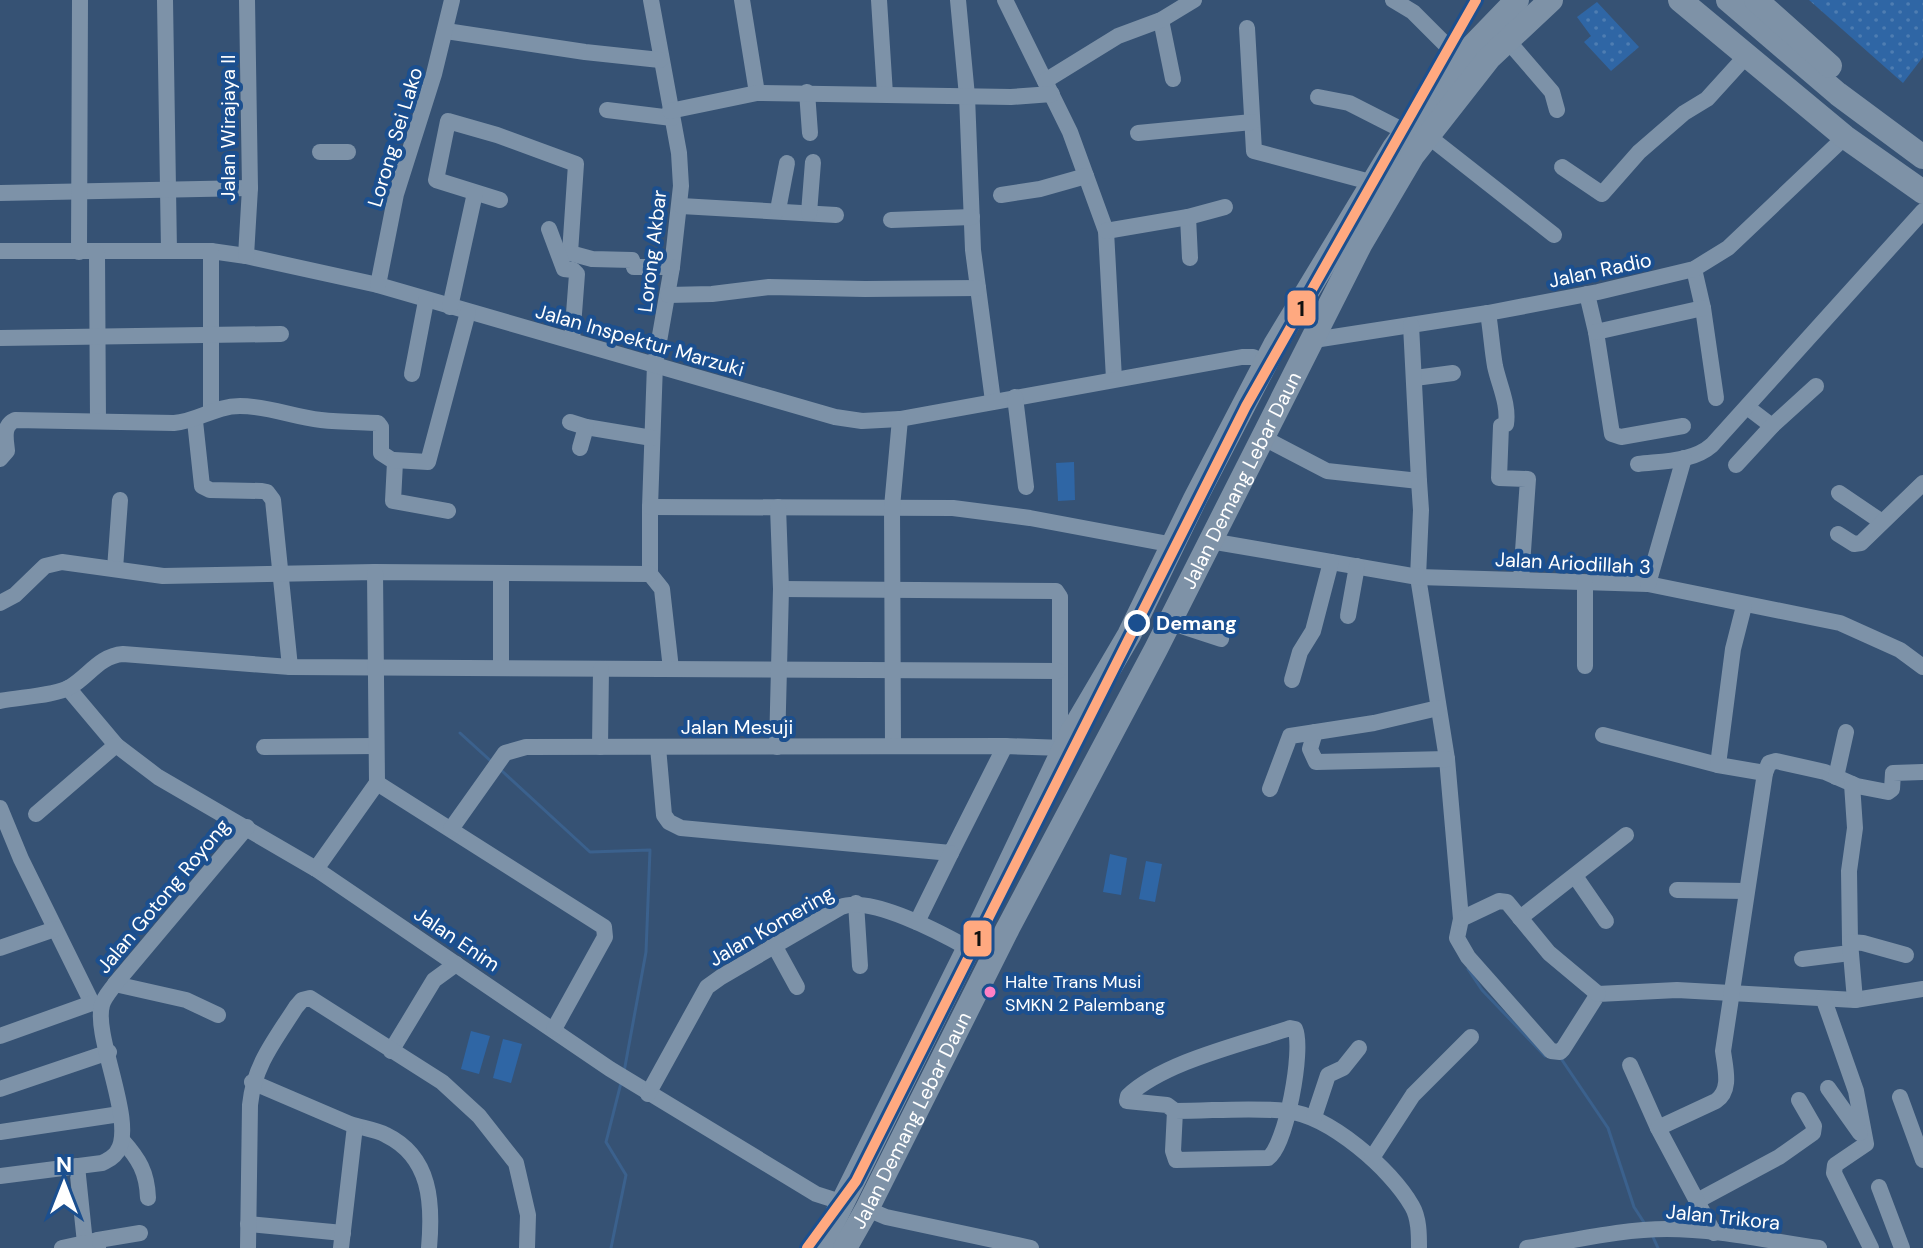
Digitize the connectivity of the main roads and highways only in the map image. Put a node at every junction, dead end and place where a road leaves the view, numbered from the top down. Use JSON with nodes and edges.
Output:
{"nodes":[{"id":1,"x":1517,"y":0,"type":"edge"},
{"id":2,"x":1551,"y":0,"type":"edge"},
{"id":3,"x":1680,"y":0,"type":"edge"},
{"id":4,"x":1728,"y":0,"type":"edge"},
{"id":5,"x":1756,"y":0,"type":"edge"},
{"id":6,"x":1703,"y":7,"type":"edge"},
{"id":7,"x":1914,"y":132,"type":"edge"},
{"id":8,"x":1417,"y":134,"type":"junction"},
{"id":9,"x":1921,"y":176,"type":"edge"},
{"id":10,"x":985,"y":915,"type":"junction"},
{"id":11,"x":1008,"y":928,"type":"junction"},
{"id":12,"x":820,"y":1248,"type":"edge"},
{"id":13,"x":845,"y":1248,"type":"edge"}],
"edges":[{"from":1,"to":8,"type":"highway","name":"Jalan Demang Lebar Daun"},
{"from":2,"to":8,"type":"highway","name":"Jalan Demang Lebar Daun"},
{"from":3,"to":6,"type":"highway"},
{"from":4,"to":9,"type":"highway"},
{"from":5,"to":7,"type":"highway"},
{"from":6,"to":9,"type":"highway"},
{"from":6,"to":9,"type":"highway"},
{"from":8,"to":10,"type":"highway","name":"Jalan Demang Lebar Daun"},
{"from":8,"to":11,"type":"highway","name":"Jalan Demang Lebar Daun"},
{"from":10,"to":11,"type":"highway"},
{"from":10,"to":12,"type":"highway","name":"Jalan Demang Lebar Daun"},
{"from":11,"to":13,"type":"highway","name":"Jalan Demang Lebar Daun"}]}
